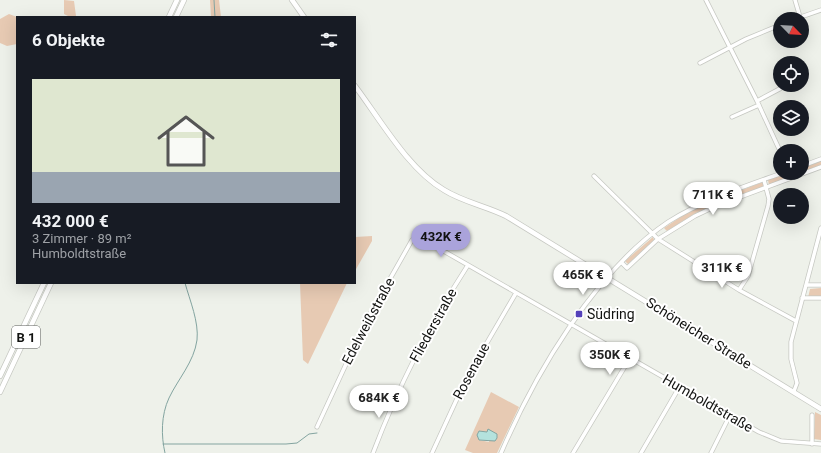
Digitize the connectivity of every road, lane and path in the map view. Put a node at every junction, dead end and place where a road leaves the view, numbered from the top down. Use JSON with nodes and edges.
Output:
{"nodes":[{"id":1,"x":177,"y":0,"type":"edge"},
{"id":2,"x":184,"y":0,"type":"edge"},
{"id":3,"x":292,"y":0,"type":"edge"},
{"id":4,"x":706,"y":0,"type":"edge"},
{"id":5,"x":795,"y":0,"type":"edge"},
{"id":6,"x":821,"y":10,"type":"edge"},
{"id":7,"x":799,"y":12,"type":"edge"},
{"id":8,"x":809,"y":14,"type":"edge"},
{"id":9,"x":169,"y":16,"type":"edge"},
{"id":10,"x":176,"y":16,"type":"edge"},
{"id":11,"x":303,"y":16,"type":"edge"},
{"id":12,"x":773,"y":27,"type":"edge"},
{"id":13,"x":730,"y":47,"type":"junction"},
{"id":14,"x":700,"y":63,"type":"dead end"},
{"id":15,"x":356,"y":87,"type":"edge"},
{"id":16,"x":773,"y":92,"type":"edge"},
{"id":17,"x":757,"y":100,"type":"junction"},
{"id":18,"x":759,"y":105,"type":"junction"},
{"id":19,"x":732,"y":117,"type":"dead end"},
{"id":20,"x":777,"y":144,"type":"edge"},
{"id":21,"x":821,"y":159,"type":"edge"},
{"id":22,"x":809,"y":163,"type":"edge"},
{"id":23,"x":821,"y":167,"type":"edge"},
{"id":24,"x":594,"y":176,"type":"dead end"},
{"id":25,"x":773,"y":176,"type":"edge"},
{"id":26,"x":764,"y":180,"type":"junction"},
{"id":27,"x":767,"y":187,"type":"junction"},
{"id":28,"x":821,"y":228,"type":"edge"},
{"id":29,"x":653,"y":234,"type":"junction"},
{"id":30,"x":414,"y":239,"type":"joint"},
{"id":31,"x":658,"y":239,"type":"junction"},
{"id":32,"x":622,"y":263,"type":"junction"},
{"id":33,"x":468,"y":265,"type":"junction"},
{"id":34,"x":607,"y":277,"type":"junction"},
{"id":35,"x":44,"y":284,"type":"edge"},
{"id":36,"x":51,"y":284,"type":"edge"},
{"id":37,"x":806,"y":285,"type":"junction"},
{"id":38,"x":821,"y":285,"type":"edge"},
{"id":39,"x":739,"y":290,"type":"junction"},
{"id":40,"x":516,"y":293,"type":"junction"},
{"id":41,"x":802,"y":298,"type":"junction"},
{"id":42,"x":821,"y":298,"type":"edge"},
{"id":43,"x":796,"y":321,"type":"junction"},
{"id":44,"x":572,"y":324,"type":"junction"},
{"id":45,"x":630,"y":358,"type":"junction"},
{"id":46,"x":0,"y":376,"type":"edge"},
{"id":47,"x":680,"y":386,"type":"junction"},
{"id":48,"x":794,"y":391,"type":"junction"},
{"id":49,"x":0,"y":392,"type":"edge"},
{"id":50,"x":821,"y":409,"type":"edge"},
{"id":51,"x":730,"y":415,"type":"junction"},
{"id":52,"x":812,"y":415,"type":"dead end"},
{"id":53,"x":316,"y":427,"type":"dead end"},
{"id":54,"x":812,"y":444,"type":"junction"},
{"id":55,"x":821,"y":444,"type":"edge"},
{"id":56,"x":373,"y":453,"type":"edge"},
{"id":57,"x":432,"y":453,"type":"edge"},
{"id":58,"x":501,"y":453,"type":"edge"},
{"id":59,"x":573,"y":453,"type":"edge"},
{"id":60,"x":641,"y":453,"type":"edge"},
{"id":61,"x":711,"y":453,"type":"edge"}],
"edges":[{"from":1,"to":9,"type":"main road"},
{"from":2,"to":10,"type":"main road"},
{"from":3,"to":11,"type":"main road"},
{"from":4,"to":13,"type":"street"},
{"from":5,"to":7,"type":"street"},
{"from":6,"to":8,"type":"street"},
{"from":12,"to":13,"type":"street"},
{"from":13,"to":14,"type":"street"},
{"from":13,"to":17,"type":"street"},
{"from":15,"to":34,"type":"main road","name":"Schöneicher Straße"},
{"from":16,"to":17,"type":"street"},
{"from":17,"to":18,"type":"street"},
{"from":18,"to":19,"type":"street"},
{"from":18,"to":20,"type":"street"},
{"from":21,"to":22,"type":"street"},
{"from":23,"to":27,"type":"street"},
{"from":24,"to":29,"type":"street"},
{"from":25,"to":26,"type":"street"},
{"from":26,"to":27,"type":"street"},
{"from":26,"to":29,"type":"street"},
{"from":27,"to":31,"type":"street"},
{"from":27,"to":39,"type":"street"},
{"from":28,"to":37,"type":"street"},
{"from":29,"to":31,"type":"street"},
{"from":29,"to":32,"type":"street"},
{"from":30,"to":33,"type":"street","name":"Humboldtstraße"},
{"from":30,"to":53,"type":"street","name":"Edelweißstraße"},
{"from":31,"to":32,"type":"street"},
{"from":31,"to":39,"type":"street"},
{"from":32,"to":34,"type":"street"},
{"from":33,"to":40,"type":"street","name":"Humboldtstraße"},
{"from":33,"to":56,"type":"street","name":"Fliederstraße"},
{"from":34,"to":44,"type":"street"},
{"from":34,"to":48,"type":"main road","name":"Schöneicher Straße"},
{"from":35,"to":46,"type":"main road","number":"B 1"},
{"from":36,"to":49,"type":"main road","number":"B 1"},
{"from":37,"to":38,"type":"street"},
{"from":37,"to":41,"type":"street"},
{"from":39,"to":43,"type":"street"},
{"from":40,"to":44,"type":"street","name":"Humboldtstraße"},
{"from":40,"to":57,"type":"street","name":"Rosenaue"},
{"from":41,"to":42,"type":"street"},
{"from":41,"to":43,"type":"street"},
{"from":43,"to":48,"type":"street"},
{"from":44,"to":45,"type":"street","name":"Humboldtstraße"},
{"from":44,"to":58,"type":"street"},
{"from":45,"to":47,"type":"street","name":"Humboldtstraße"},
{"from":45,"to":59,"type":"street"},
{"from":47,"to":51,"type":"street","name":"Humboldtstraße"},
{"from":47,"to":60,"type":"street"},
{"from":48,"to":50,"type":"main road","name":"Schöneicher Straße"},
{"from":51,"to":54,"type":"street","name":"Humboldtstraße"},
{"from":51,"to":61,"type":"street"},
{"from":52,"to":54,"type":"street"},
{"from":54,"to":55,"type":"street","name":"Humboldtstraße"}]}
